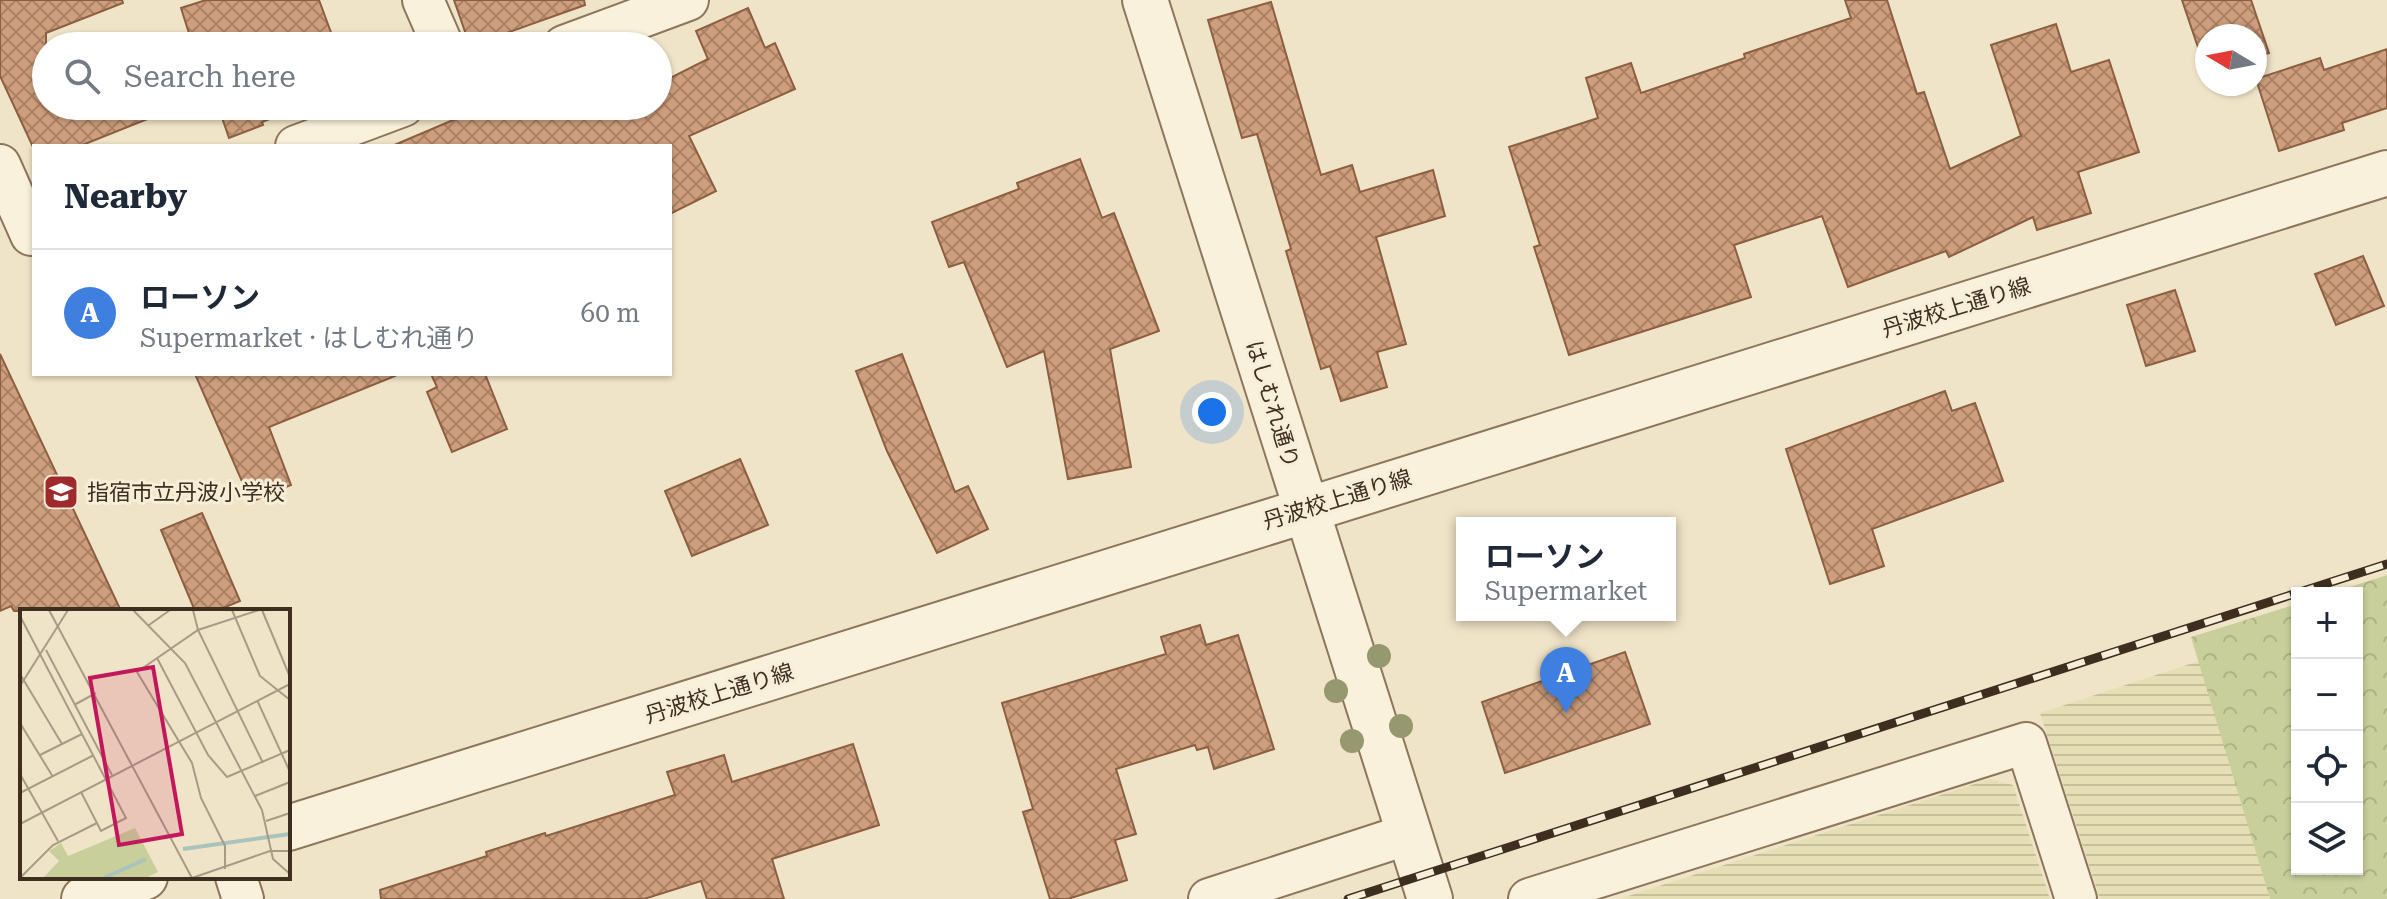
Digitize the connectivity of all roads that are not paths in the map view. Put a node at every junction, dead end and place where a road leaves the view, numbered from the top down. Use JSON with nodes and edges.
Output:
{"nodes":[{"id":1,"x":423,"y":0,"type":"edge"},
{"id":2,"x":688,"y":0,"type":"edge"},
{"id":3,"x":1145,"y":0,"type":"edge"},
{"id":4,"x":437,"y":32,"type":"edge"},
{"id":5,"x":602,"y":32,"type":"edge"},
{"id":6,"x":366,"y":120,"type":"edge"},
{"id":7,"x":301,"y":144,"type":"edge"},
{"id":8,"x":0,"y":165,"type":"edge"},
{"id":9,"x":2387,"y":173,"type":"edge"},
{"id":10,"x":32,"y":235,"type":"edge"},
{"id":11,"x":1306,"y":508,"type":"junction"},
{"id":12,"x":290,"y":827,"type":"edge"},
{"id":13,"x":1409,"y":834,"type":"junction"},
{"id":14,"x":139,"y":879,"type":"edge"},
{"id":15,"x":237,"y":879,"type":"edge"},
{"id":16,"x":84,"y":899,"type":"edge"},
{"id":17,"x":243,"y":899,"type":"edge"},
{"id":18,"x":1209,"y":899,"type":"edge"},
{"id":19,"x":1430,"y":899,"type":"edge"},
{"id":20,"x":1529,"y":899,"type":"edge"},
{"id":21,"x":2076,"y":899,"type":"edge"}],
"edges":[{"from":1,"to":4,"type":"street"},
{"from":2,"to":5,"type":"street"},
{"from":3,"to":11,"type":"street","name":"はしむれ通り"},
{"from":6,"to":7,"type":"street"},
{"from":8,"to":10,"type":"street"},
{"from":9,"to":11,"type":"street","name":"丹波校上通り線"},
{"from":11,"to":12,"type":"street","name":"丹波校上通り線"},
{"from":11,"to":13,"type":"street","name":"はしむれ通り"},
{"from":13,"to":18,"type":"street"},
{"from":13,"to":19,"type":"street","name":"はしむれ通り"},
{"from":14,"to":16,"type":"street"},
{"from":15,"to":17,"type":"street"},
{"from":20,"to":21,"type":"street"}]}
